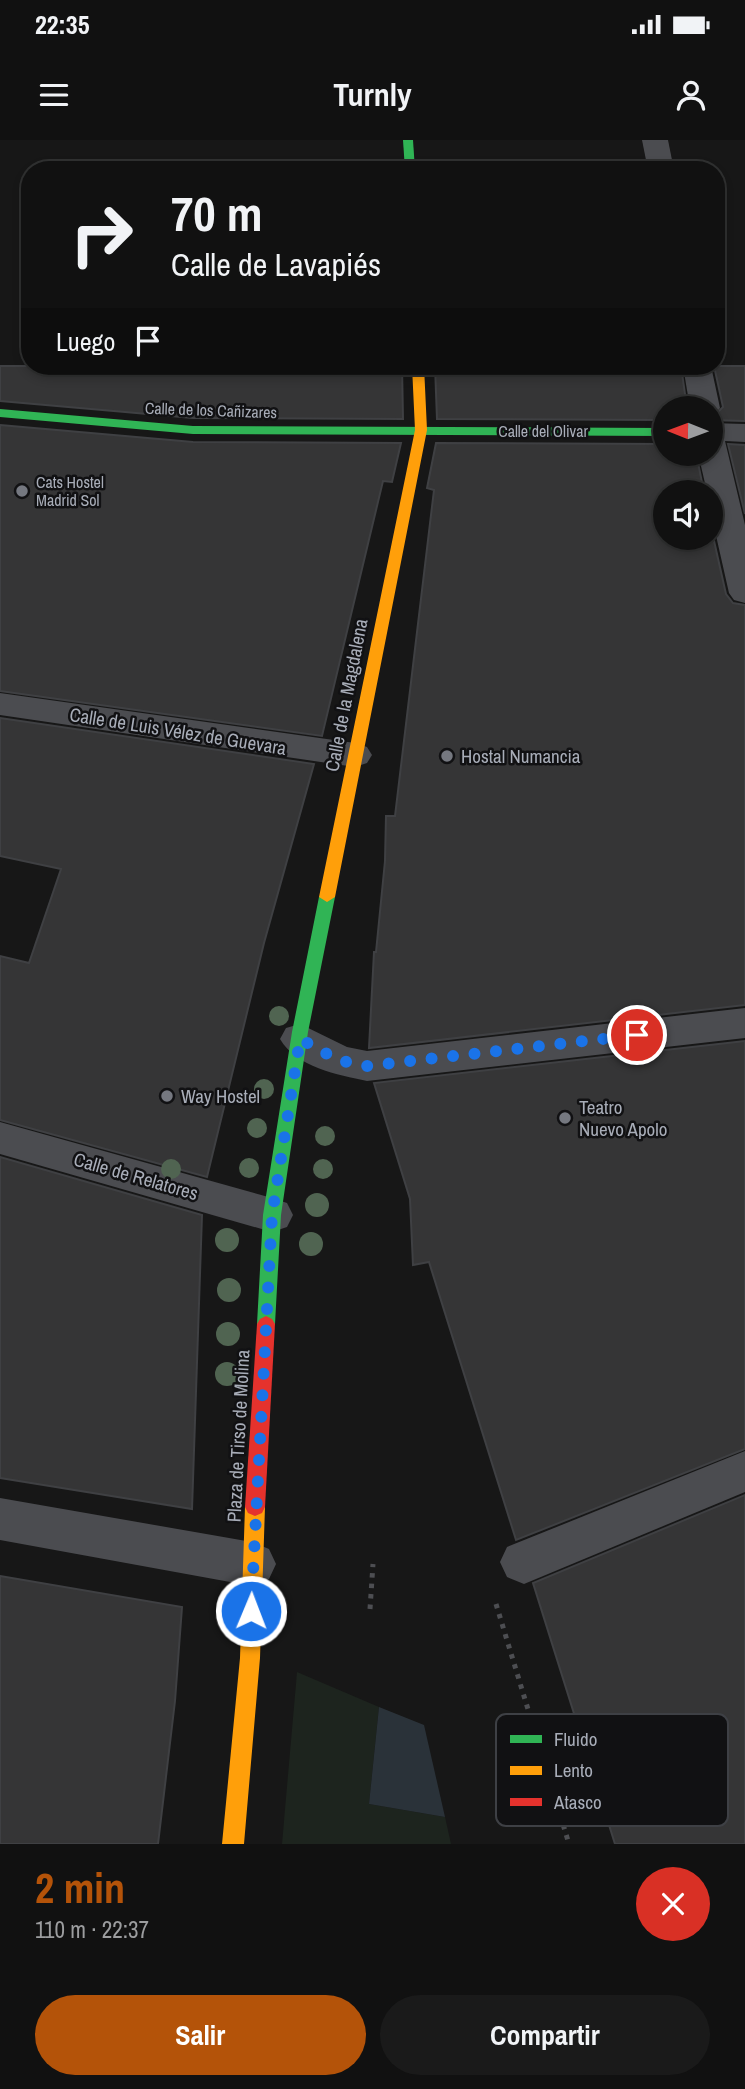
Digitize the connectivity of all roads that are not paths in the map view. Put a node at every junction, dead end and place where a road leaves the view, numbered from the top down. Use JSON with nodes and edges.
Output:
{"nodes":[{"id":1,"x":408,"y":140,"type":"edge"},
{"id":2,"x":655,"y":140,"type":"edge"},
{"id":3,"x":409,"y":161,"type":"edge"},
{"id":4,"x":659,"y":161,"type":"edge"},
{"id":5,"x":418,"y":375,"type":"edge"},
{"id":6,"x":699,"y":375,"type":"edge"},
{"id":7,"x":703,"y":396,"type":"edge"},
{"id":8,"x":0,"y":413,"type":"edge"},
{"id":9,"x":421,"y":430,"type":"junction"},
{"id":10,"x":653,"y":432,"type":"edge"},
{"id":11,"x":723,"y":432,"type":"edge"},
{"id":12,"x":745,"y":433,"type":"edge"},
{"id":13,"x":716,"y":466,"type":"edge"},
{"id":14,"x":745,"y":593,"type":"edge"},
{"id":15,"x":0,"y":704,"type":"edge"},
{"id":16,"x":355,"y":755,"type":"junction"},
{"id":17,"x":745,"y":1023,"type":"edge"},
{"id":18,"x":300,"y":1035,"type":"junction"},
{"id":19,"x":0,"y":1138,"type":"edge"},
{"id":20,"x":272,"y":1215,"type":"junction"},
{"id":21,"x":745,"y":1471,"type":"edge"},
{"id":22,"x":0,"y":1519,"type":"edge"},
{"id":23,"x":524,"y":1562,"type":"road end"},
{"id":24,"x":252,"y":1564,"type":"junction"},
{"id":25,"x":233,"y":1844,"type":"edge"}],
"edges":[{"from":1,"to":3,"type":"street"},
{"from":2,"to":4,"type":"street"},
{"from":5,"to":9,"type":"street","name":"Calle de la Magdalena"},
{"from":6,"to":7,"type":"street"},
{"from":8,"to":9,"type":"street","name":"Calle de los Cañizares"},
{"from":9,"to":10,"type":"street","name":"Calle del Olivar"},
{"from":9,"to":16,"type":"street","name":"Calle de la Magdalena"},
{"from":11,"to":12,"type":"street"},
{"from":13,"to":14,"type":"street"},
{"from":15,"to":16,"type":"street","name":"Calle de Luis Vélez de Guevara"},
{"from":16,"to":18,"type":"street","name":"Calle de la Magdalena"},
{"from":17,"to":18,"type":"street"},
{"from":18,"to":20,"type":"street","name":"Plaza de Tirso de Molina"},
{"from":19,"to":20,"type":"street","name":"Calle de Relatores"},
{"from":20,"to":24,"type":"street","name":"Plaza de Tirso de Molina"},
{"from":21,"to":23,"type":"street"},
{"from":22,"to":24,"type":"street"},
{"from":24,"to":25,"type":"street","name":"Plaza de Tirso de Molina"}]}
